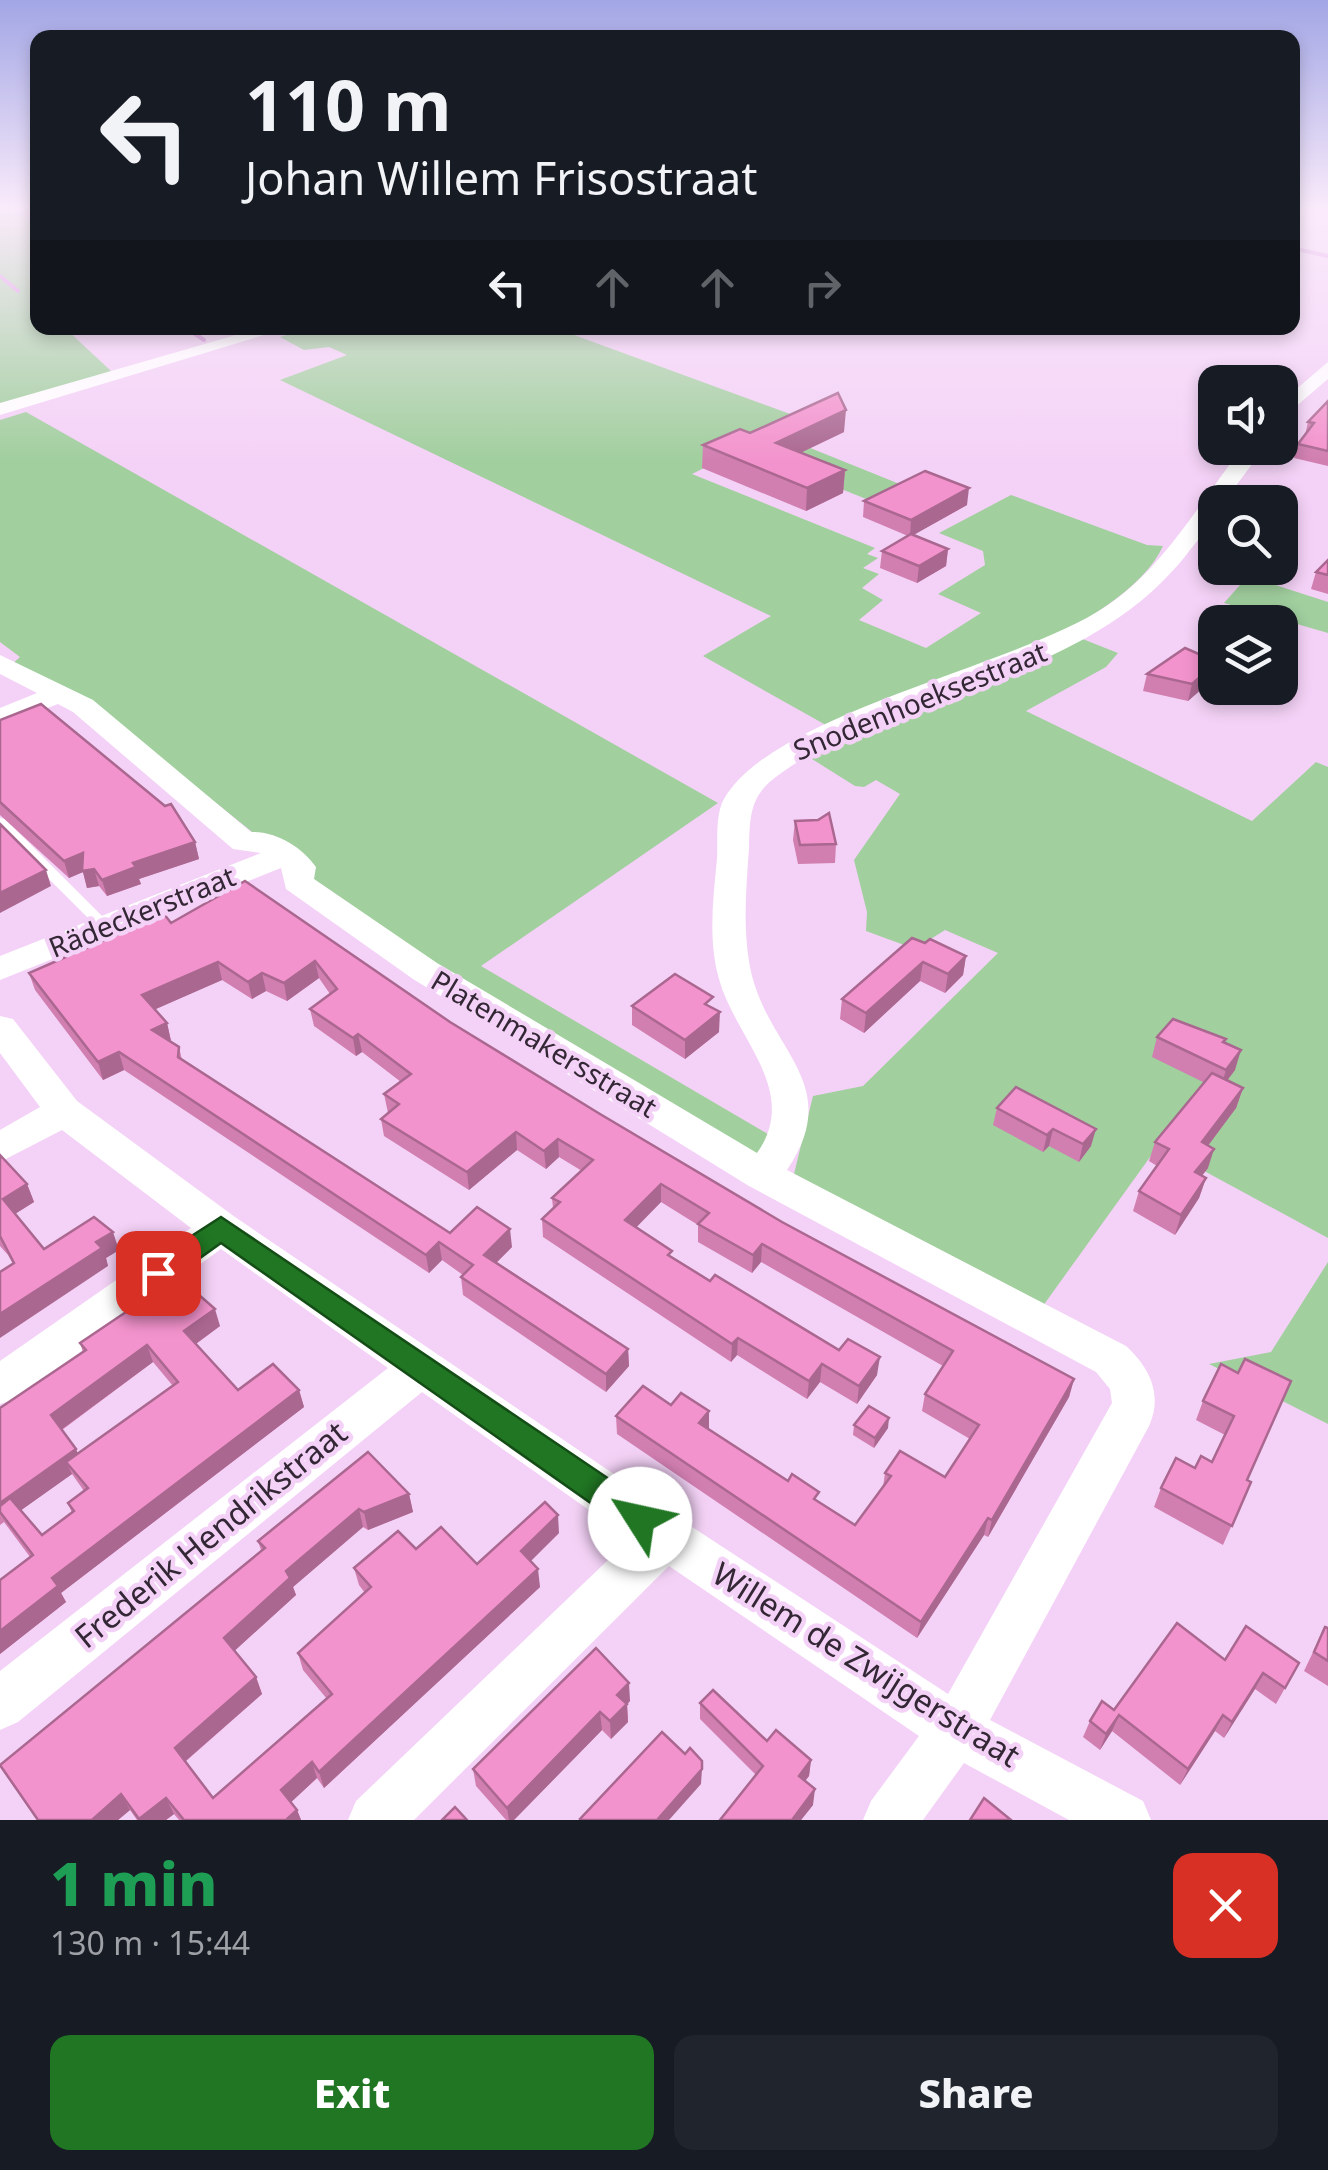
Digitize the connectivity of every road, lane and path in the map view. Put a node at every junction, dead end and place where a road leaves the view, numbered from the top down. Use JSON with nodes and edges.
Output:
{"nodes":[{"id":1,"x":254,"y":335,"type":"edge"},
{"id":2,"x":1328,"y":368,"type":"edge"},
{"id":3,"x":1298,"y":397,"type":"edge"},
{"id":4,"x":0,"y":409,"type":"edge"},
{"id":5,"x":1239,"y":465,"type":"edge"},
{"id":6,"x":0,"y":663,"type":"edge"},
{"id":7,"x":60,"y":693,"type":"junction"},
{"id":8,"x":0,"y":718,"type":"edge"},
{"id":9,"x":0,"y":822,"type":"edge"},
{"id":10,"x":285,"y":856,"type":"junction"},
{"id":11,"x":105,"y":927,"type":"junction"},
{"id":12,"x":0,"y":969,"type":"edge"},
{"id":13,"x":0,"y":1028,"type":"edge"},
{"id":14,"x":64,"y":1111,"type":"junction"},
{"id":15,"x":0,"y":1148,"type":"edge"},
{"id":16,"x":763,"y":1175,"type":"junction"},
{"id":17,"x":221,"y":1228,"type":"junction"},
{"id":18,"x":422,"y":1366,"type":"junction"},
{"id":19,"x":0,"y":1385,"type":"edge"},
{"id":20,"x":666,"y":1537,"type":"junction"},
{"id":21,"x":0,"y":1704,"type":"edge"},
{"id":22,"x":956,"y":1730,"type":"junction"},
{"id":23,"x":374,"y":1820,"type":"edge"},
{"id":24,"x":890,"y":1820,"type":"edge"},
{"id":25,"x":1124,"y":1820,"type":"edge"}],
"edges":[{"from":1,"to":4,"type":"street"},
{"from":2,"to":3,"type":"street"},
{"from":5,"to":16,"type":"street","name":"Snodenhoeksestraat"},
{"from":6,"to":7,"type":"street"},
{"from":7,"to":8,"type":"street"},
{"from":7,"to":10,"type":"street"},
{"from":9,"to":11,"type":"lane"},
{"from":10,"to":11,"type":"street","name":"Rädeckerstraat"},
{"from":10,"to":16,"type":"street","name":"Platenmakersstraat"},
{"from":11,"to":12,"type":"street","name":"Rädeckerstraat"},
{"from":13,"to":14,"type":"street","name":"Willem de Zwijgerstraat"},
{"from":14,"to":15,"type":"street"},
{"from":14,"to":17,"type":"street","name":"Willem de Zwijgerstraat"},
{"from":16,"to":22,"type":"street","name":"Platenmakersstraat"},
{"from":17,"to":18,"type":"street","name":"Willem de Zwijgerstraat"},
{"from":17,"to":19,"type":"street"},
{"from":18,"to":20,"type":"street","name":"Willem de Zwijgerstraat"},
{"from":18,"to":21,"type":"street","name":"Frederik Hendrikstraat"},
{"from":20,"to":22,"type":"street","name":"Willem de Zwijgerstraat"},
{"from":20,"to":23,"type":"street"},
{"from":22,"to":24,"type":"street"},
{"from":22,"to":25,"type":"street","name":"Willem de Zwijgerstraat"}]}
